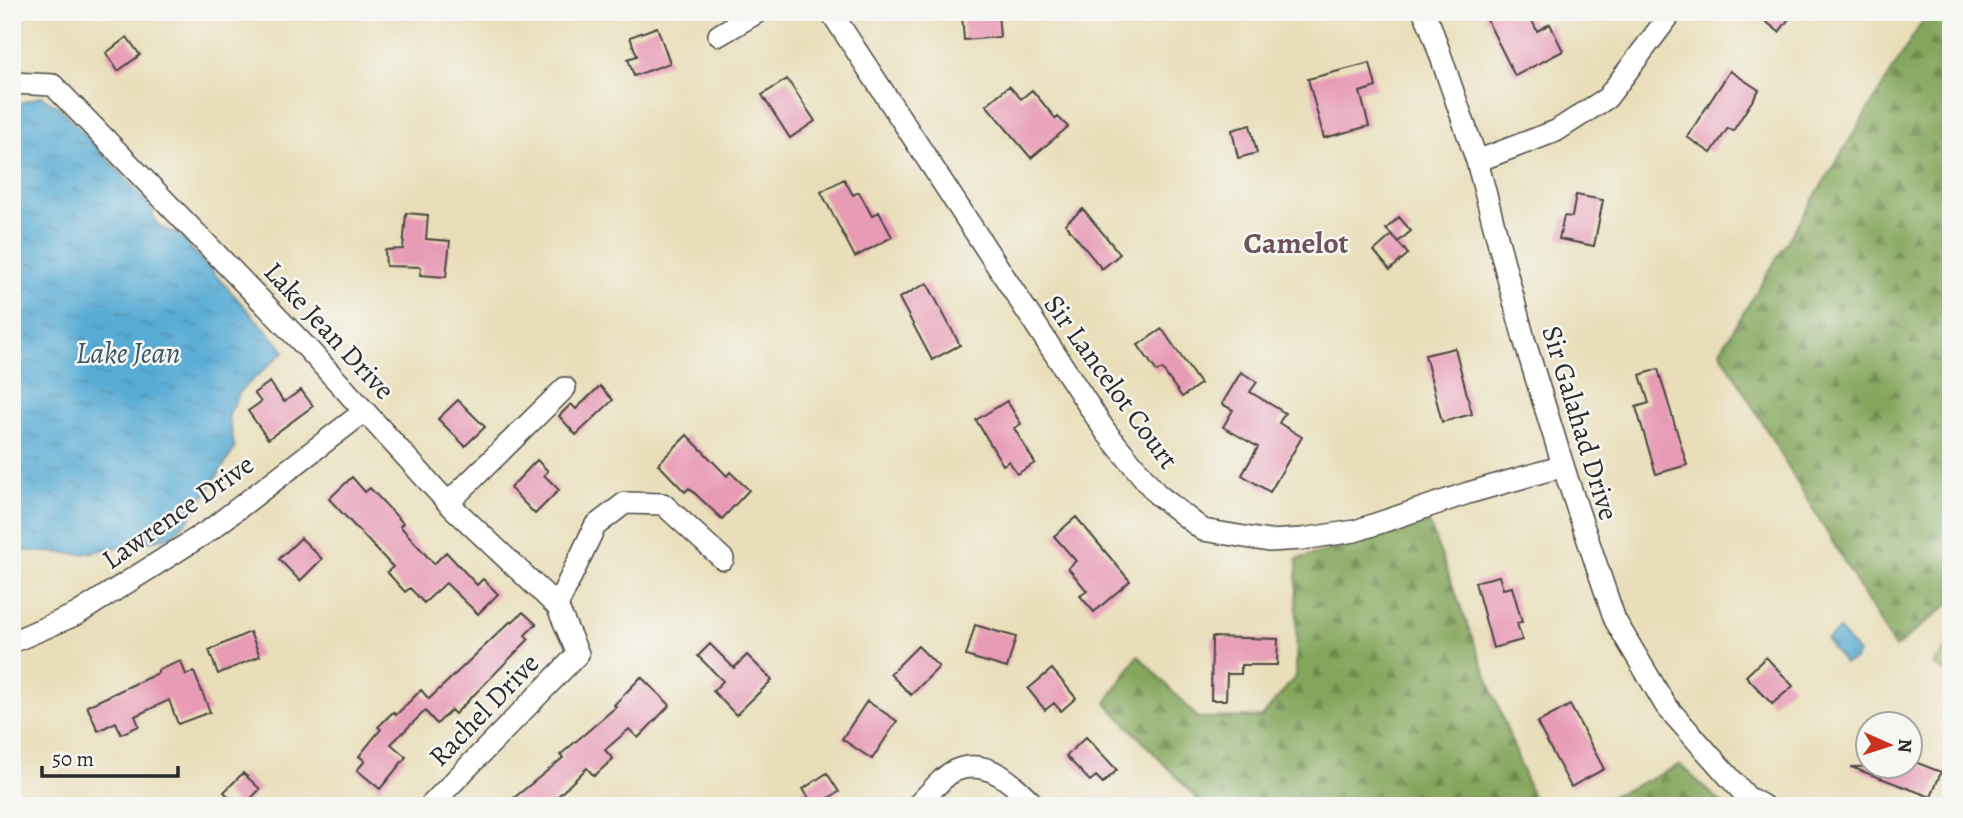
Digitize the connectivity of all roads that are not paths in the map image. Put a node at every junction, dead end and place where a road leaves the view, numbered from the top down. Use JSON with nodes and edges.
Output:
{"nodes":[{"id":1,"x":758,"y":12,"type":"edge"},
{"id":2,"x":831,"y":12,"type":"edge"},
{"id":3,"x":1424,"y":12,"type":"edge"},
{"id":4,"x":1672,"y":12,"type":"edge"},
{"id":5,"x":719,"y":35,"type":"dead end"},
{"id":6,"x":12,"y":83,"type":"edge"},
{"id":7,"x":1477,"y":161,"type":"junction"},
{"id":8,"x":565,"y":388,"type":"dead end"},
{"id":9,"x":365,"y":411,"type":"junction"},
{"id":10,"x":1563,"y":466,"type":"junction"},
{"id":11,"x":447,"y":503,"type":"junction"},
{"id":12,"x":723,"y":559,"type":"dead end"},
{"id":13,"x":557,"y":607,"type":"junction"},
{"id":14,"x":12,"y":642,"type":"edge"},
{"id":15,"x":578,"y":654,"type":"joint"},
{"id":16,"x":430,"y":806,"type":"edge"},
{"id":17,"x":916,"y":806,"type":"edge"},
{"id":18,"x":1035,"y":806,"type":"edge"},
{"id":19,"x":1763,"y":806,"type":"edge"}],
"edges":[{"from":1,"to":5,"type":"street"},
{"from":2,"to":10,"type":"street","name":"Sir Lancelot Court"},
{"from":3,"to":7,"type":"street","name":"Sir Galahad Drive"},
{"from":4,"to":7,"type":"street"},
{"from":6,"to":9,"type":"street","name":"Lake Jean Drive"},
{"from":7,"to":10,"type":"street","name":"Sir Galahad Drive"},
{"from":8,"to":11,"type":"street"},
{"from":9,"to":11,"type":"street","name":"Lake Jean Drive"},
{"from":9,"to":14,"type":"street","name":"Lawrence Drive"},
{"from":10,"to":19,"type":"street","name":"Sir Galahad Drive"},
{"from":11,"to":13,"type":"street","name":"Lake Jean Drive"},
{"from":12,"to":13,"type":"street"},
{"from":13,"to":15,"type":"street","name":"Lake Jean Drive"},
{"from":15,"to":16,"type":"street","name":"Rachel Drive"},
{"from":17,"to":18,"type":"street"}]}
